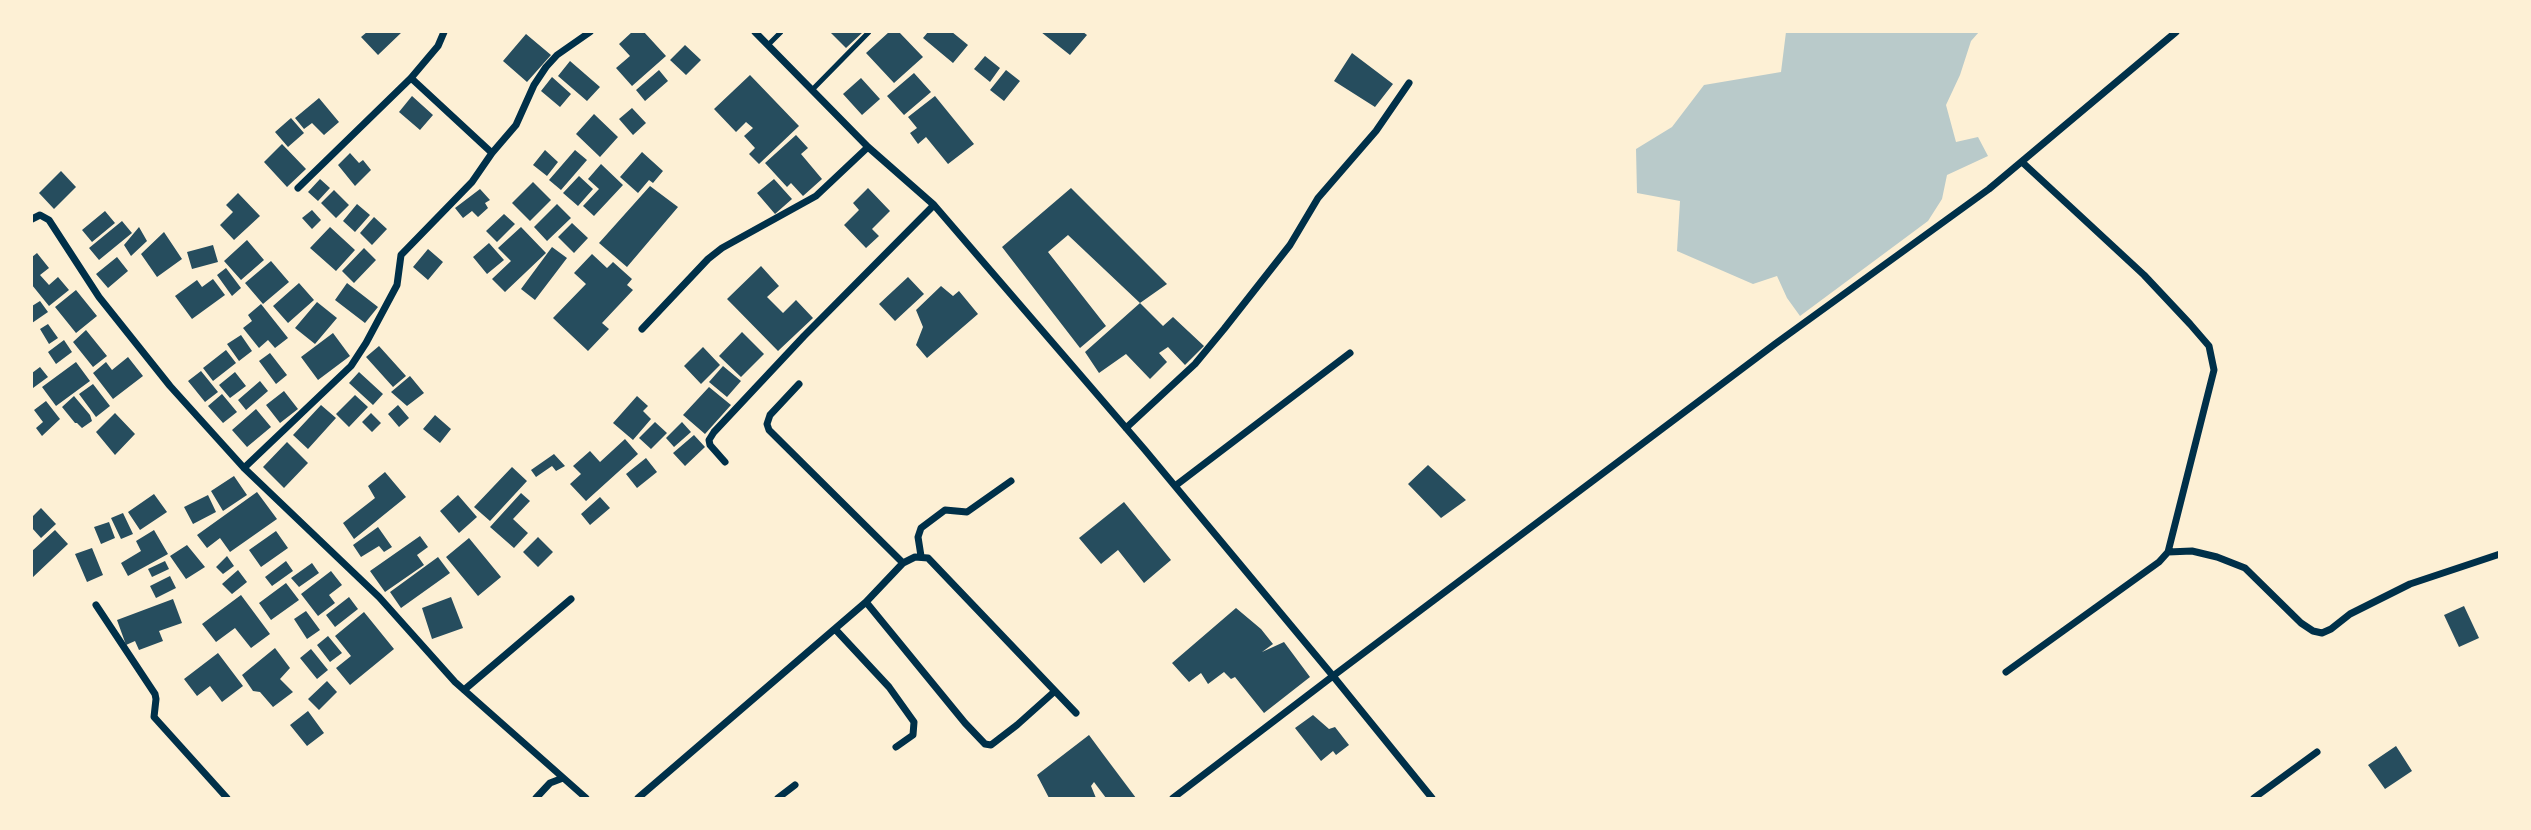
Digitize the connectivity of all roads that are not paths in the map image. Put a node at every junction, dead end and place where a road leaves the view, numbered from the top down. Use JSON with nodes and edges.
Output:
{"nodes":[{"id":1,"x":444,"y":32,"type":"edge"},
{"id":2,"x":590,"y":32,"type":"edge"},
{"id":3,"x":755,"y":32,"type":"edge"},
{"id":4,"x":781,"y":32,"type":"edge"},
{"id":5,"x":869,"y":32,"type":"edge"},
{"id":6,"x":2176,"y":32,"type":"edge"},
{"id":7,"x":768,"y":45,"type":"junction"},
{"id":8,"x":411,"y":78,"type":"junction"},
{"id":9,"x":1409,"y":83,"type":"dead end"},
{"id":10,"x":812,"y":90,"type":"junction"},
{"id":11,"x":868,"y":147,"type":"junction"},
{"id":12,"x":492,"y":153,"type":"junction"},
{"id":13,"x":2022,"y":162,"type":"junction"},
{"id":14,"x":299,"y":188,"type":"dead end"},
{"id":15,"x":934,"y":205,"type":"junction"},
{"id":16,"x":32,"y":219,"type":"edge"},
{"id":17,"x":642,"y":329,"type":"dead end"},
{"id":18,"x":1350,"y":353,"type":"dead end"},
{"id":19,"x":799,"y":384,"type":"dead end"},
{"id":20,"x":1126,"y":428,"type":"junction"},
{"id":21,"x":725,"y":462,"type":"dead end"},
{"id":22,"x":244,"y":468,"type":"junction"},
{"id":23,"x":1011,"y":481,"type":"dead end"},
{"id":24,"x":1175,"y":486,"type":"junction"},
{"id":25,"x":2168,"y":552,"type":"junction"},
{"id":26,"x":2500,"y":554,"type":"edge"},
{"id":27,"x":921,"y":556,"type":"junction"},
{"id":28,"x":903,"y":563,"type":"junction"},
{"id":29,"x":572,"y":599,"type":"dead end"},
{"id":30,"x":866,"y":602,"type":"junction"},
{"id":31,"x":96,"y":605,"type":"dead end"},
{"id":32,"x":835,"y":629,"type":"junction"},
{"id":33,"x":2006,"y":671,"type":"dead end"},
{"id":34,"x":1333,"y":676,"type":"junction"},
{"id":35,"x":464,"y":690,"type":"junction"},
{"id":36,"x":1055,"y":691,"type":"junction"},
{"id":37,"x":1076,"y":713,"type":"dead end"},
{"id":38,"x":896,"y":747,"type":"dead end"},
{"id":39,"x":2317,"y":752,"type":"dead end"},
{"id":40,"x":563,"y":778,"type":"junction"},
{"id":41,"x":795,"y":785,"type":"dead end"},
{"id":42,"x":1178,"y":797,"type":"edge"},
{"id":43,"x":227,"y":799,"type":"edge"},
{"id":44,"x":536,"y":799,"type":"edge"},
{"id":45,"x":586,"y":799,"type":"edge"},
{"id":46,"x":638,"y":799,"type":"edge"},
{"id":47,"x":778,"y":799,"type":"edge"},
{"id":48,"x":1432,"y":799,"type":"edge"},
{"id":49,"x":2254,"y":799,"type":"edge"}],
"edges":[{"from":1,"to":8,"type":"street"},
{"from":2,"to":12,"type":"street"},
{"from":3,"to":7,"type":"street"},
{"from":4,"to":7,"type":"lane"},
{"from":5,"to":10,"type":"lane"},
{"from":6,"to":13,"type":"street"},
{"from":7,"to":10,"type":"street"},
{"from":8,"to":12,"type":"street"},
{"from":8,"to":14,"type":"street"},
{"from":9,"to":20,"type":"street"},
{"from":10,"to":11,"type":"street"},
{"from":11,"to":15,"type":"street"},
{"from":11,"to":17,"type":"street"},
{"from":12,"to":22,"type":"street"},
{"from":13,"to":25,"type":"street"},
{"from":13,"to":34,"type":"street"},
{"from":15,"to":20,"type":"street"},
{"from":15,"to":21,"type":"street"},
{"from":16,"to":22,"type":"street"},
{"from":18,"to":24,"type":"street"},
{"from":19,"to":28,"type":"street"},
{"from":20,"to":24,"type":"street"},
{"from":22,"to":35,"type":"street"},
{"from":23,"to":27,"type":"street"},
{"from":24,"to":34,"type":"street"},
{"from":25,"to":26,"type":"street"},
{"from":25,"to":33,"type":"street"},
{"from":27,"to":28,"type":"street"},
{"from":27,"to":36,"type":"street"},
{"from":28,"to":30,"type":"street"},
{"from":29,"to":35,"type":"street"},
{"from":30,"to":32,"type":"street"},
{"from":30,"to":36,"type":"street"},
{"from":31,"to":43,"type":"street"},
{"from":32,"to":38,"type":"street"},
{"from":32,"to":46,"type":"street"},
{"from":34,"to":42,"type":"street"},
{"from":34,"to":48,"type":"street"},
{"from":35,"to":40,"type":"street"},
{"from":36,"to":37,"type":"street"},
{"from":39,"to":49,"type":"street"},
{"from":40,"to":44,"type":"street"},
{"from":40,"to":45,"type":"street"},
{"from":41,"to":47,"type":"street"}]}
